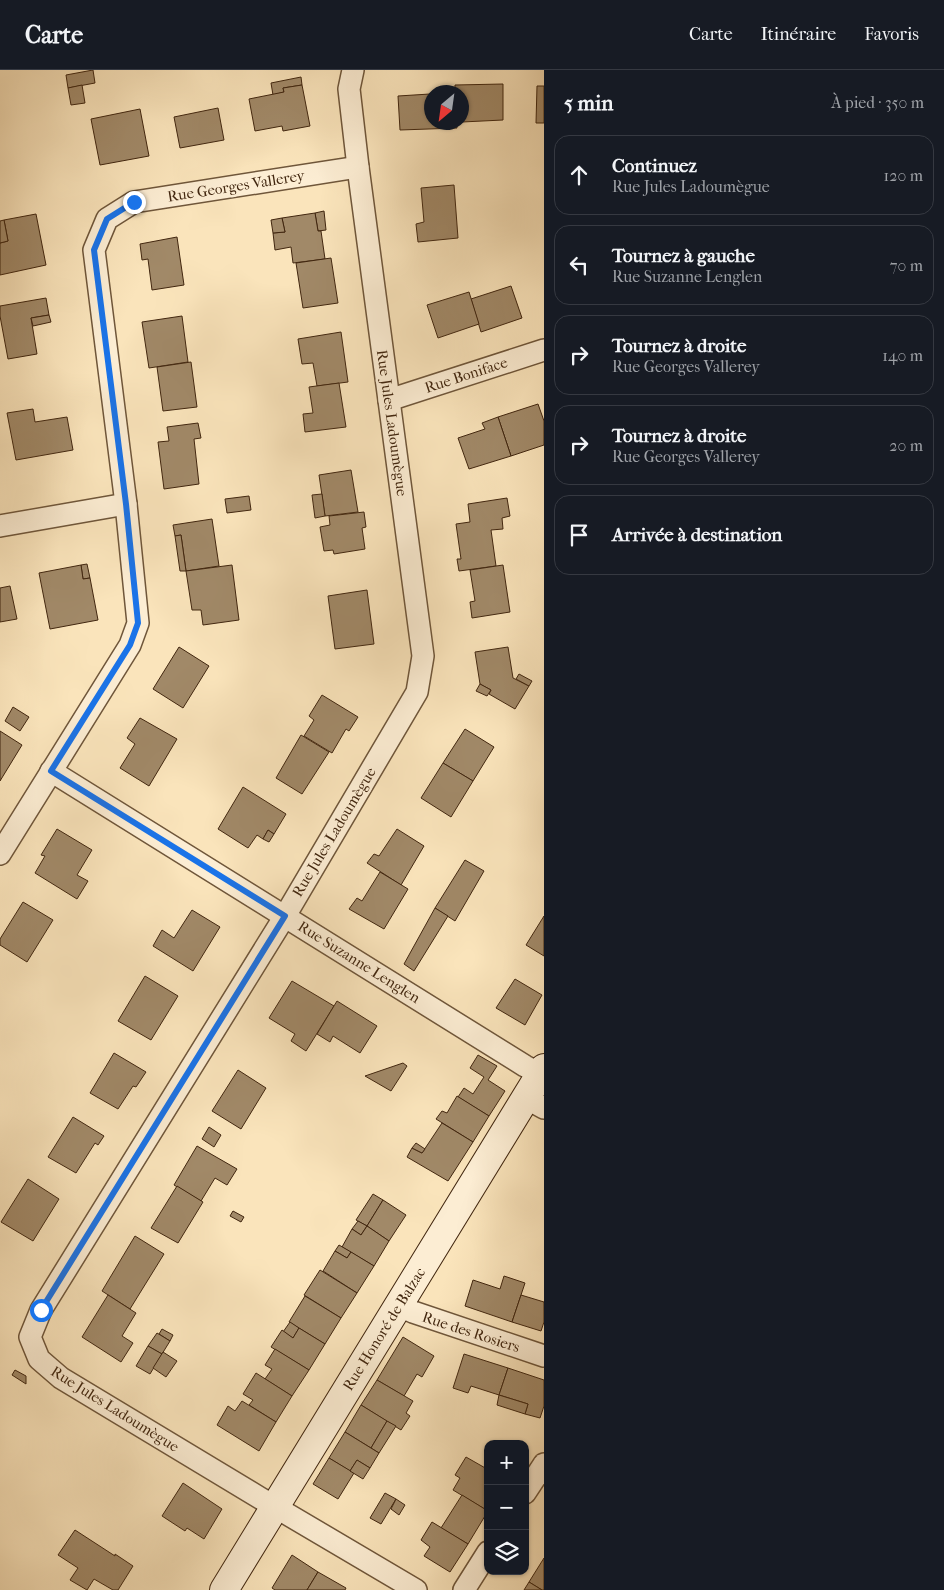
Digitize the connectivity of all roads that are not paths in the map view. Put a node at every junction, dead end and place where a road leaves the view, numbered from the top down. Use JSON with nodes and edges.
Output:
{"nodes":[{"id":1,"x":351,"y":80,"type":"edge"},
{"id":2,"x":358,"y":167,"type":"junction"},
{"id":3,"x":544,"y":350,"type":"edge"},
{"id":4,"x":389,"y":400,"type":"junction"},
{"id":5,"x":126,"y":504,"type":"junction"},
{"id":6,"x":0,"y":526,"type":"edge"},
{"id":7,"x":51,"y":771,"type":"junction"},
{"id":8,"x":0,"y":854,"type":"edge"},
{"id":9,"x":285,"y":916,"type":"junction"},
{"id":10,"x":542,"y":1071,"type":"edge"},
{"id":11,"x":535,"y":1103,"type":"edge"},
{"id":12,"x":399,"y":1306,"type":"junction"},
{"id":13,"x":544,"y":1356,"type":"edge"},
{"id":14,"x":544,"y":1464,"type":"edge"},
{"id":15,"x":529,"y":1487,"type":"edge"},
{"id":16,"x":274,"y":1506,"type":"junction"},
{"id":17,"x":484,"y":1558,"type":"edge"},
{"id":18,"x":224,"y":1590,"type":"edge"},
{"id":19,"x":416,"y":1590,"type":"edge"},
{"id":20,"x":464,"y":1590,"type":"edge"}],
"edges":[{"from":1,"to":2,"type":"street","name":"Rue Jules Ladoumègue"},
{"from":2,"to":4,"type":"street","name":"Rue Jules Ladoumègue"},
{"from":2,"to":5,"type":"street","name":"Rue Georges Vallerey"},
{"from":3,"to":4,"type":"street","name":"Rue Boniface"},
{"from":4,"to":9,"type":"street","name":"Rue Jules Ladoumègue"},
{"from":5,"to":6,"type":"street"},
{"from":5,"to":7,"type":"street","name":"Rue Georges Vallerey"},
{"from":7,"to":8,"type":"street","name":"Rue Georges Vallerey"},
{"from":7,"to":9,"type":"street","name":"Rue Suzanne Lenglen"},
{"from":9,"to":10,"type":"street","name":"Rue Suzanne Lenglen"},
{"from":9,"to":16,"type":"street","name":"Rue Jules Ladoumègue"},
{"from":10,"to":11,"type":"street","name":"Rue Honoré de Balzac"},
{"from":11,"to":12,"type":"street","name":"Rue Honoré de Balzac"},
{"from":12,"to":13,"type":"street","name":"Rue des Rosiers"},
{"from":12,"to":16,"type":"street","name":"Rue Honoré de Balzac"},
{"from":14,"to":15,"type":"street"},
{"from":16,"to":18,"type":"street","name":"Rue Honoré de Balzac"},
{"from":16,"to":19,"type":"street","name":"Rue Jules Ladoumègue"},
{"from":17,"to":20,"type":"street"}]}
